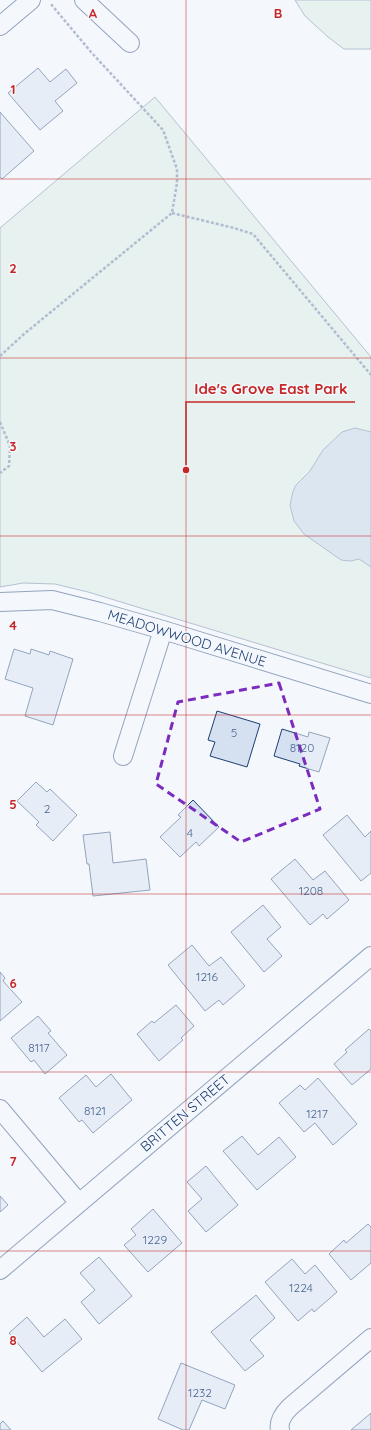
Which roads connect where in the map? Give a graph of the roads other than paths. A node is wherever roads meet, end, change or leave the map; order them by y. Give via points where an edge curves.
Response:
1 (31, 0) edge
2 (84, 0) edge
3 (0, 26) edge
4 (130, 43) dead end
5 (0, 602) edge
6 (163, 630) junction
7 (371, 694) edge
8 (123, 756) dead end
9 (371, 956) edge
10 (0, 1109) edge
11 (80, 1203) junction
12 (0, 1270) edge
13 (371, 1338) edge
14 (279, 1429) edge

1 - 3 street
2 - 4 street
5 - 6 street, MEADOWWOOD AVENUE via 52,600
6 - 7 street, MEADOWWOOD AVENUE
6 - 8 street
9 - 11 street, BRITTEN STREET
10 - 11 street
11 - 12 street, BRITTEN STREET
13 - 14 street via 290,1407 282,1418

